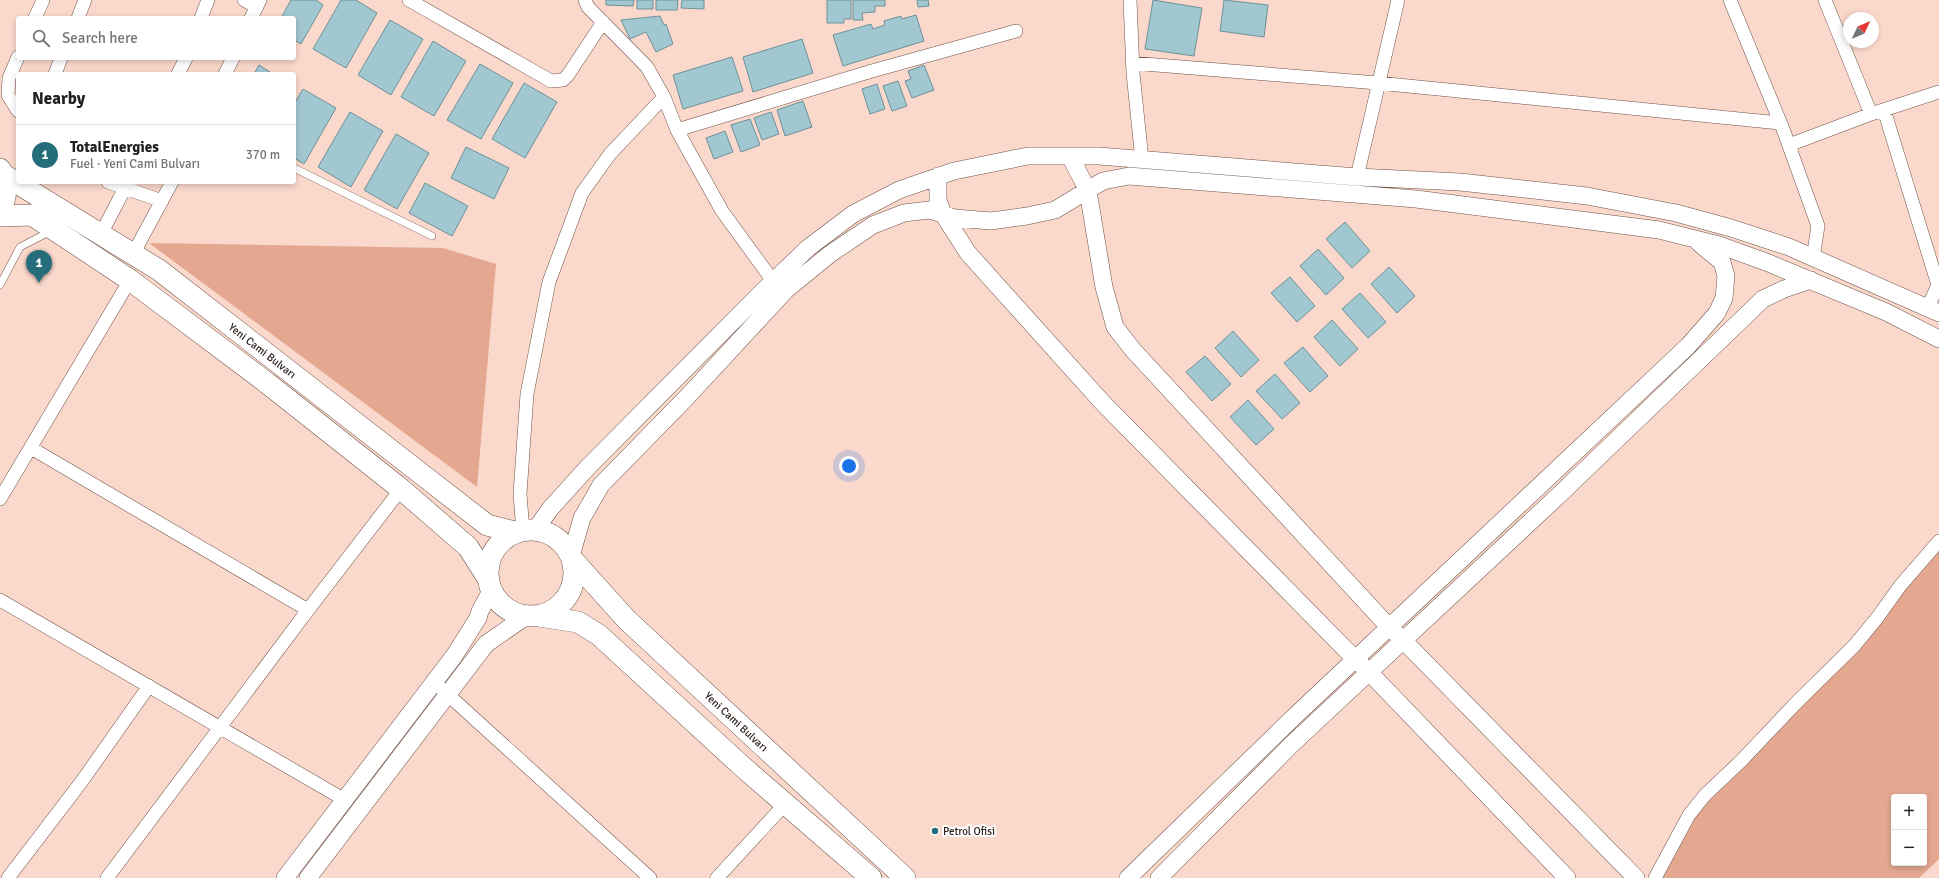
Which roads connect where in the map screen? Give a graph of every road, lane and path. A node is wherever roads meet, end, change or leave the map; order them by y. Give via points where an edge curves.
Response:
1 (43, 0) edge
2 (85, 0) edge
3 (208, 0) edge
4 (244, 0) edge
5 (409, 0) edge
6 (585, 0) edge
7 (1130, 0) edge
8 (1398, 0) edge
9 (1730, 0) edge
10 (1825, 0) edge
11 (256, 8) edge
12 (36, 16) edge
13 (79, 16) edge
14 (202, 16) edge
15 (603, 22) junction
16 (1016, 31) dead end
17 (17, 60) edge
18 (60, 60) edge
19 (185, 60) edge
20 (232, 60) edge
21 (1132, 63) junction
22 (56, 72) edge
23 (179, 72) edge
24 (226, 72) edge
25 (1378, 83) junction
26 (1939, 92) edge
27 (664, 97) junction
28 (16, 108) edge
29 (1884, 110) junction
30 (1871, 114) junction
31 (1780, 123) junction
32 (677, 130) junction
33 (1789, 145) junction
34 (1070, 156) junction
35 (1142, 160) junction
36 (296, 169) edge
37 (2, 172) edge
38 (938, 176) junction
39 (1358, 177) junction
40 (16, 181) edge
41 (21, 184) edge
42 (171, 184) edge
43 (127, 185) edge
44 (1088, 191) junction
45 (162, 201) junction
46 (0, 210) edge
47 (943, 214) junction
48 (0, 216) edge
49 (56, 230) junction
50 (101, 234) junction
51 (432, 236) dead end
52 (1694, 239) junction
53 (133, 254) junction
54 (1813, 258) junction
55 (130, 280) junction
56 (1811, 280) junction
57 (773, 281) junction
58 (0, 285) edge
59 (1933, 310) edge
60 (1939, 339) edge
61 (32, 448) junction
62 (401, 489) junction
63 (0, 499) edge
64 (525, 531) junction
65 (1939, 541) edge
66 (572, 558) junction
67 (489, 584) junction
68 (0, 600) edge
69 (308, 610) junction
70 (532, 616) junction
71 (1389, 627) junction
72 (1403, 640) junction
73 (1355, 659) junction
74 (1369, 672) junction
75 (434, 682) junction
76 (149, 686) junction
77 (449, 694) junction
78 (220, 727) junction
79 (345, 800) junction
80 (785, 804) junction
81 (8, 878) edge
82 (107, 878) edge
83 (285, 878) edge
84 (308, 878) edge
85 (650, 878) edge
86 (717, 878) edge
87 (871, 878) edge
88 (905, 878) edge
89 (1128, 878) edge
90 (1158, 878) edge
91 (1567, 878) edge
92 (1636, 878) edge
93 (1655, 878) edge

1 - 12 street
2 - 13 street
3 - 14 street
4 - 11 street
5 - 15 street via 551,81 563,80 568,75
6 - 15 street via 588,7
7 - 21 street
8 - 25 street
9 - 31 street
10 - 30 street
15 - 27 street via 647,67
16 - 32 street
17 - 28 street via 9,78 8,95
18 - 22 street
19 - 23 street
20 - 24 street
21 - 25 street
21 - 35 street
25 - 31 street
25 - 39 street
26 - 29 street
27 - 32 street
27 - 64 street via 610,154 582,193 549,282 527,394 520,494
29 - 30 street
29 - 59 street via 1938,285
30 - 33 street
31 - 33 street
32 - 57 street via 722,211
33 - 54 street via 1818,226
34 - 35 street
34 - 38 street via 1028,156
34 - 44 street
35 - 39 street
36 - 51 lane
37 - 40 main road, Yeni Cami Bulvarı
37 - 46 main road via 6,186
38 - 47 street via 938,200
38 - 57 street via 899,190 853,214 808,248
39 - 54 street via 1460,182 1587,196 1676,213 1724,226 1789,247
41 - 50 main road, Yeni Cami Bulvarı
42 - 45 street
43 - 45 street
43 - 50 street
44 - 47 street via 1055,210 1027,216 991,221 955,218
44 - 52 street via 1103,181 1128,176 1416,199 1659,230
44 - 71 street via 1104,287 1115,327 1133,350
45 - 53 street
47 - 66 street via 929,210 904,213 873,225 830,254 786,290 601,485 582,518
47 - 73 street via 968,253 1102,402
48 - 49 main road, Yeni Cami Bulvarı via 32,215
49 - 55 main road, Yeni Cami Bulvarı
49 - 58 lane via 49,231 20,247
50 - 53 main road, Yeni Cami Bulvarı
52 - 56 street via 1719,245
52 - 71 street via 1722,262 1726,276 1724,298 1717,314 1688,346
53 - 64 main road, Yeni Cami Bulvarı via 159,270 487,525
54 - 59 street
55 - 61 street
55 - 62 main road, Yeni Cami Bulvarı via 267,383
56 - 60 street via 1886,312
56 - 72 street via 1763,299
57 - 64 street via 588,467 550,509
61 - 63 street
61 - 69 street
62 - 67 main road, Yeni Cami Bulvarı via 468,547
62 - 69 street
64 - 66 main road via 556,537
64 - 67 main road via 503,539 494,550 488,563
65 - 93 street via 1854,646 1705,795 1689,815
66 - 70 main road via 576,574 572,589 564,602 553,611
66 - 88 main road, Yeni Cami Bulvarı via 626,619
67 - 70 main road via 499,603 511,612
67 - 75 street via 478,618
68 - 76 street
69 - 78 street
70 - 77 street via 486,644
70 - 80 main road via 578,622 599,635
71 - 72 street
71 - 73 street
72 - 74 street
72 - 92 street
73 - 74 street
73 - 89 street
74 - 90 street via 1292,744
74 - 91 street
75 - 77 street
75 - 79 street
76 - 78 street
76 - 81 street via 82,781
77 - 84 street
77 - 85 street
78 - 79 street
78 - 82 street
79 - 83 street
80 - 86 street
80 - 87 main road

